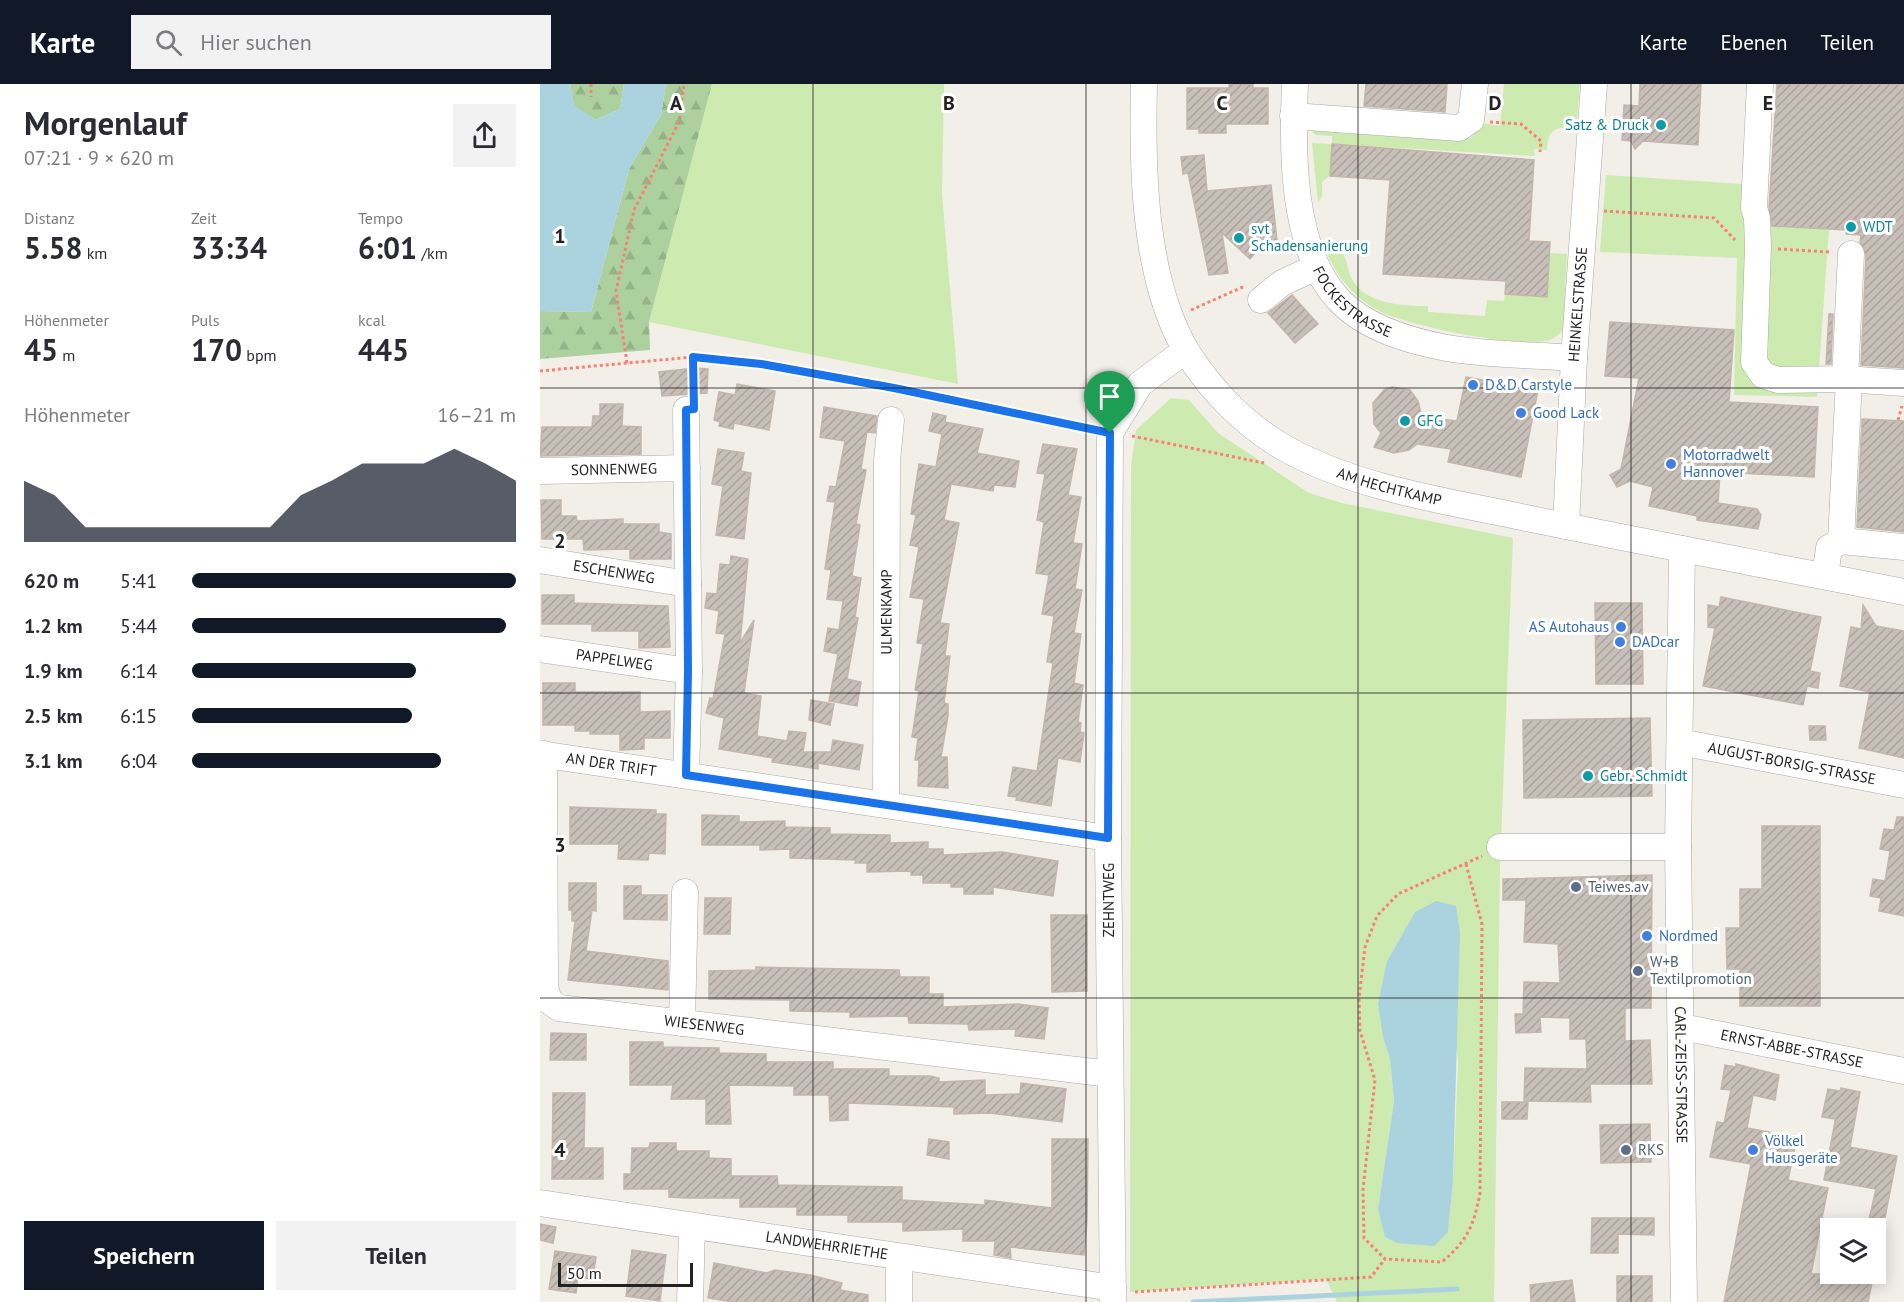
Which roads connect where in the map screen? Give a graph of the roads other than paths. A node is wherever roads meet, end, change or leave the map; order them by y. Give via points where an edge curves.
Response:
1 (1144, 84) edge
2 (1294, 84) edge
3 (1475, 84) edge
4 (1594, 84) edge
5 (1760, 84) edge
6 (1293, 116) junction
7 (1851, 254) road end
8 (1316, 267) junction
9 (1261, 300) dead end
10 (1186, 350) junction
11 (1574, 358) junction
12 (1847, 380) junction
13 (1904, 383) edge
14 (686, 410) road end
15 (891, 420) dead end
16 (687, 468) junction
17 (540, 471) edge
18 (1566, 526) junction
19 (1841, 541) junction
20 (1904, 547) edge
21 (1682, 549) junction
22 (540, 560) edge
23 (1825, 576) junction
24 (688, 584) junction
25 (1904, 591) edge
26 (540, 648) edge
27 (688, 671) junction
28 (1680, 742) junction
29 (542, 754) edge
30 (686, 775) junction
31 (1904, 785) edge
32 (886, 804) junction
33 (1108, 838) junction
34 (1500, 847) road end
35 (1678, 848) junction
36 (685, 891) dead end
37 (682, 1023) junction
38 (1682, 1027) junction
39 (1904, 1071) edge
40 (1110, 1074) junction
41 (540, 1203) edge
42 (692, 1227) junction
43 (899, 1257) junction
44 (1113, 1295) edge
45 (690, 1302) edge
46 (899, 1302) edge
47 (1684, 1302) edge

1 - 10 street, AM HECHTKAMP via 1145,197 1162,287
2 - 6 street, FOCKESTRASSE
3 - 6 street via 1471,120 1464,127
4 - 11 street, HEINKELSTRASSE
5 - 12 street via 1754,208 1757,322 1752,351 1763,375 1778,380
6 - 8 street, FOCKESTRASSE via 1298,194
7 - 12 street
8 - 9 street via 1282,283
8 - 11 street, FOCKESTRASSE via 1340,302 1358,316 1401,336 1449,348
10 - 18 street, AM HECHTKAMP via 1246,420 1265,436 1310,460 1410,493
10 - 33 street, ZEHNTWEG via 1140,384 1110,433
11 - 18 street, HEINKELSTRASSE
12 - 13 street
12 - 19 street
14 - 16 street
15 - 32 street, ULMENKAMP via 887,461
16 - 17 street, SONNENWEG
16 - 24 street
18 - 21 street, AM HECHTKAMP
19 - 20 street
19 - 23 street via 1829,548
21 - 23 street, AM HECHTKAMP
21 - 28 street, CARL-ZEISS-STRASSE
22 - 24 street, ESCHENWEG
23 - 25 street, AM HECHTKAMP
24 - 27 street
26 - 27 street, PAPPELWEG
27 - 30 street
28 - 31 street, AUGUST-BORSIG-STRASSE
28 - 35 street, CARL-ZEISS-STRASSE
29 - 30 street, AN DER TRIFT
29 - 37 street, WIESENWEG via 545,987 549,1001 576,1012
30 - 32 street, AN DER TRIFT
32 - 33 street, AN DER TRIFT
33 - 40 street, ZEHNTWEG
34 - 35 street
35 - 38 street, CARL-ZEISS-STRASSE
36 - 37 street
37 - 40 street, WIESENWEG
38 - 39 street, ERNST-ABBE-STRASSE
38 - 47 street, CARL-ZEISS-STRASSE
40 - 44 street, ZEHNTWEG
41 - 42 street, LANDWEHRRIETHE
42 - 43 street, LANDWEHRRIETHE
42 - 45 street
43 - 44 street, LANDWEHRRIETHE
43 - 46 street

